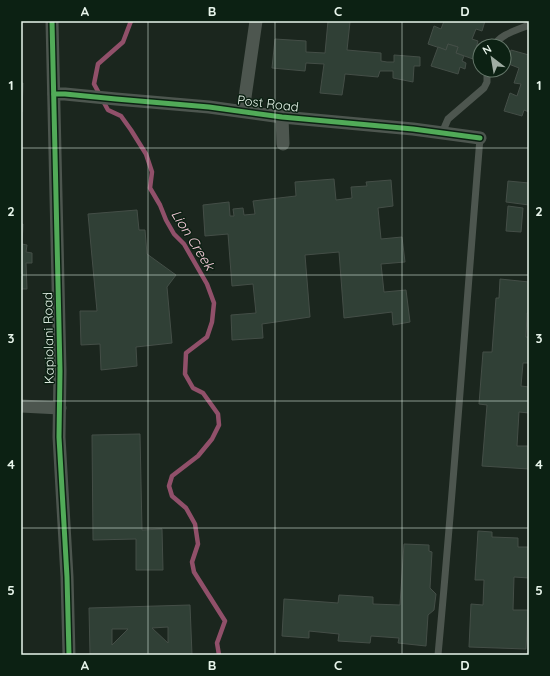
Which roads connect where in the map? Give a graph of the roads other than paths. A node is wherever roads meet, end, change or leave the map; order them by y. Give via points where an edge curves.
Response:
1 (52, 21) edge
2 (256, 21) edge
3 (529, 25) edge
4 (502, 38) edge
5 (486, 78) edge
6 (54, 94) junction
7 (243, 111) junction
8 (282, 117) junction
9 (442, 133) junction
10 (480, 138) joint
11 (283, 144) dead end
12 (22, 406) edge
13 (60, 408) junction
14 (69, 655) edge
15 (438, 655) edge

1 - 6 street, Kapiolani Road
2 - 7 street
3 - 4 lane
5 - 9 lane via 484,88 448,119
6 - 7 street, Post Road
6 - 13 street, Kapiolani Road
7 - 8 street, Post Road
8 - 9 street, Post Road
8 - 11 street
9 - 10 street, Post Road
10 - 15 lane
12 - 13 street
13 - 14 street, Kapiolani Road

